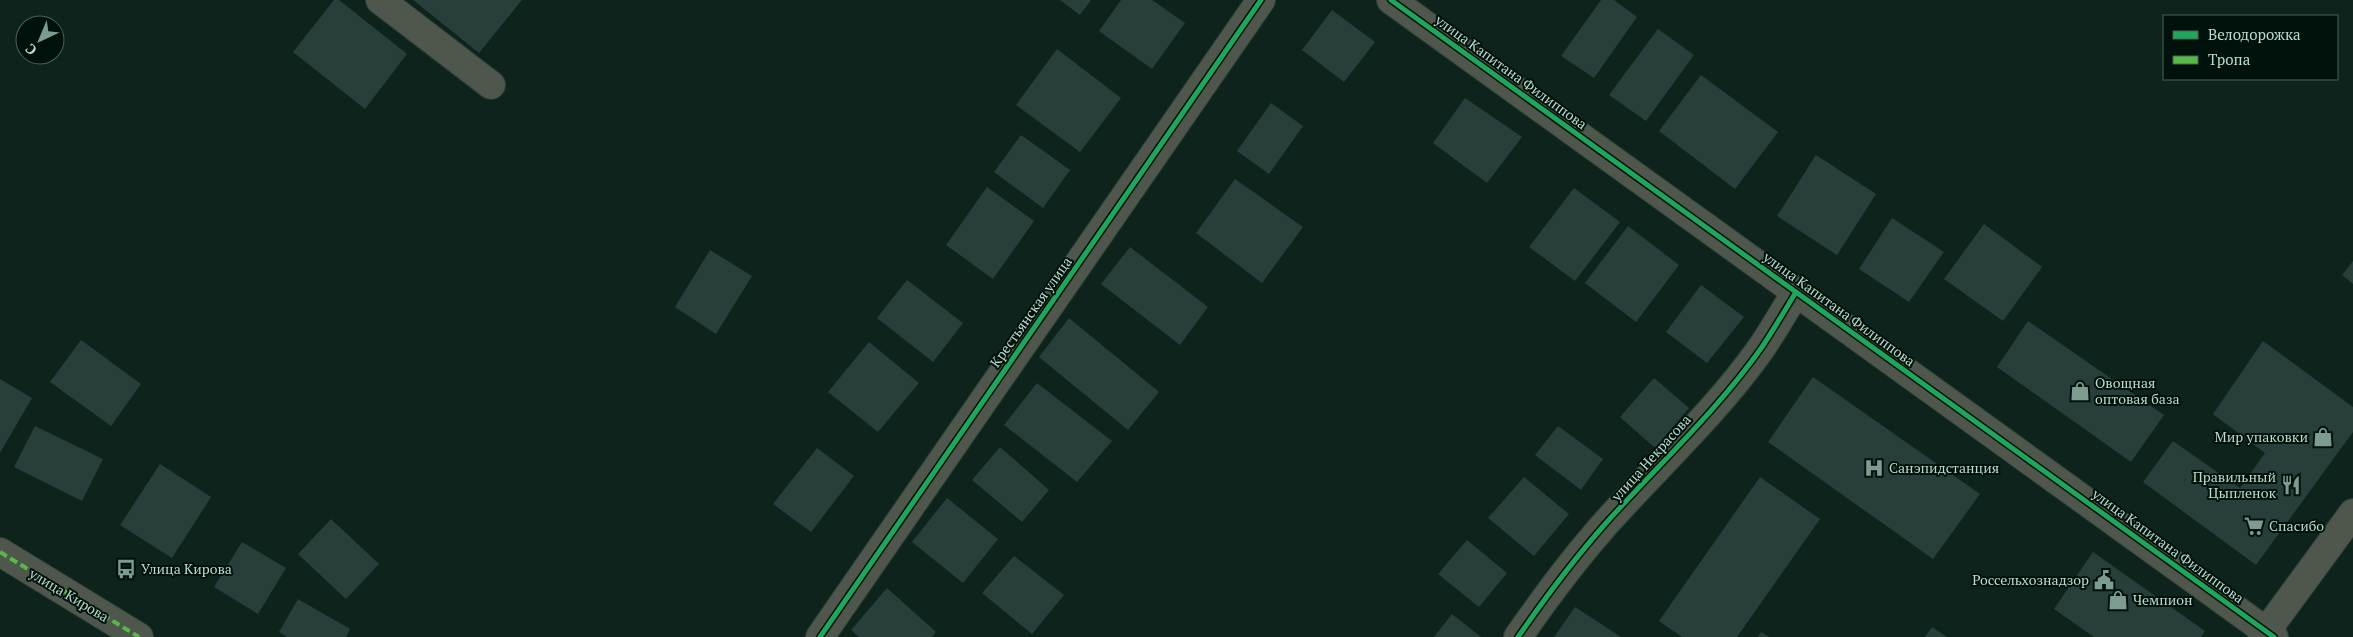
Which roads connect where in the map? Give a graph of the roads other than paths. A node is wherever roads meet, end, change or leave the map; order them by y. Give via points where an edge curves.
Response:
1 (380, 0) edge
2 (1261, 0) edge
3 (1391, 0) edge
4 (491, 85) dead end
5 (1796, 292) junction
6 (2353, 513) edge
7 (0, 552) edge
8 (2267, 635) edge
9 (137, 636) edge
10 (820, 637) edge
11 (1518, 637) edge

1 - 4 street
2 - 10 street, Крестьянская улица
3 - 5 street, улица Капитана Филиппова
5 - 8 street, улица Капитана Филиппова
5 - 11 street, улица Некрасова via 1762,347 1606,523 1551,590
6 - 8 street
7 - 9 street, улица Кирова

